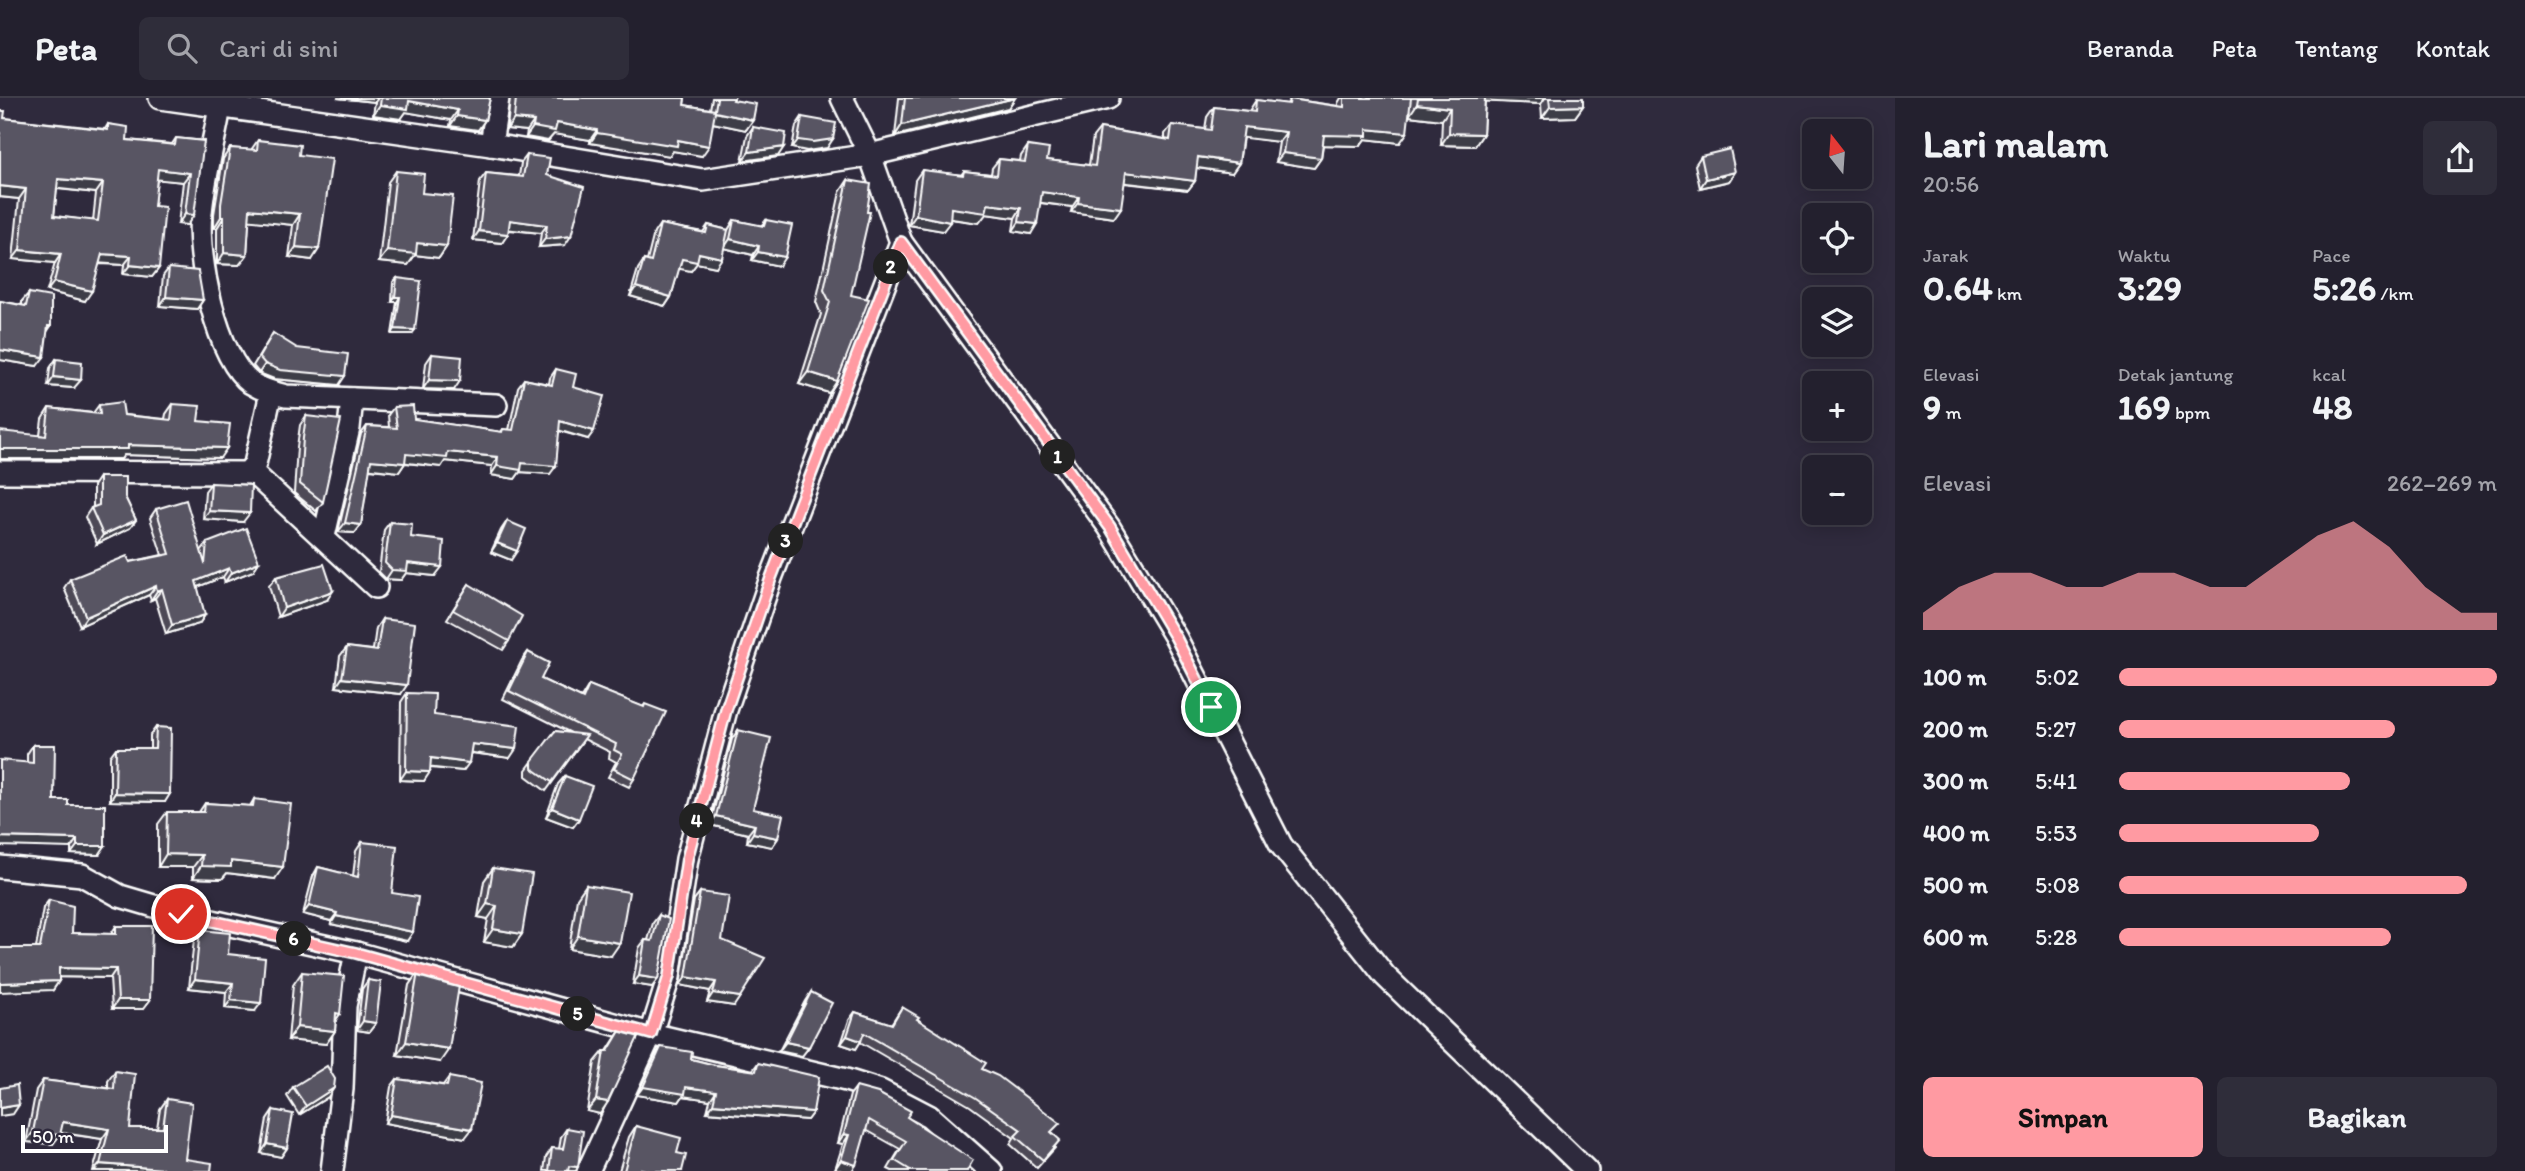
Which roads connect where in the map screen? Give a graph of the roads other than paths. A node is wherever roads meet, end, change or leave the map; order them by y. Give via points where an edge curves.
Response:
1 (160, 98) edge
2 (498, 98) edge
3 (842, 98) edge
4 (1108, 98) edge
5 (274, 105) edge
6 (220, 107) junction
7 (491, 145) junction
8 (870, 155) junction
9 (901, 242) junction
10 (271, 393) junction
11 (352, 399) junction
12 (496, 405) dead end
13 (251, 471) junction
14 (0, 472) edge
15 (324, 536) junction
16 (376, 587) dead end
17 (0, 867) edge
18 (356, 953) junction
19 (651, 1034) junction
20 (332, 1171) edge
21 (588, 1171) edge
22 (991, 1171) edge
23 (1587, 1171) edge

1 - 6 street
2 - 7 street
3 - 8 street
4 - 8 street
5 - 6 street
5 - 7 street
6 - 10 street via 200,215 208,299 235,366
7 - 8 street via 703,180
8 - 9 street
9 - 19 street via 771,578 726,710 687,859 669,976
9 - 23 street via 1110,527 1176,638 1281,845 1385,976
10 - 11 street
10 - 13 street
11 - 12 street
11 - 15 street
13 - 14 street
13 - 15 street
15 - 16 street
17 - 18 street via 82,875 120,895 181,914
18 - 19 street
18 - 20 street via 345,1006 342,1089
19 - 21 street
19 - 22 street via 881,1091 929,1116

